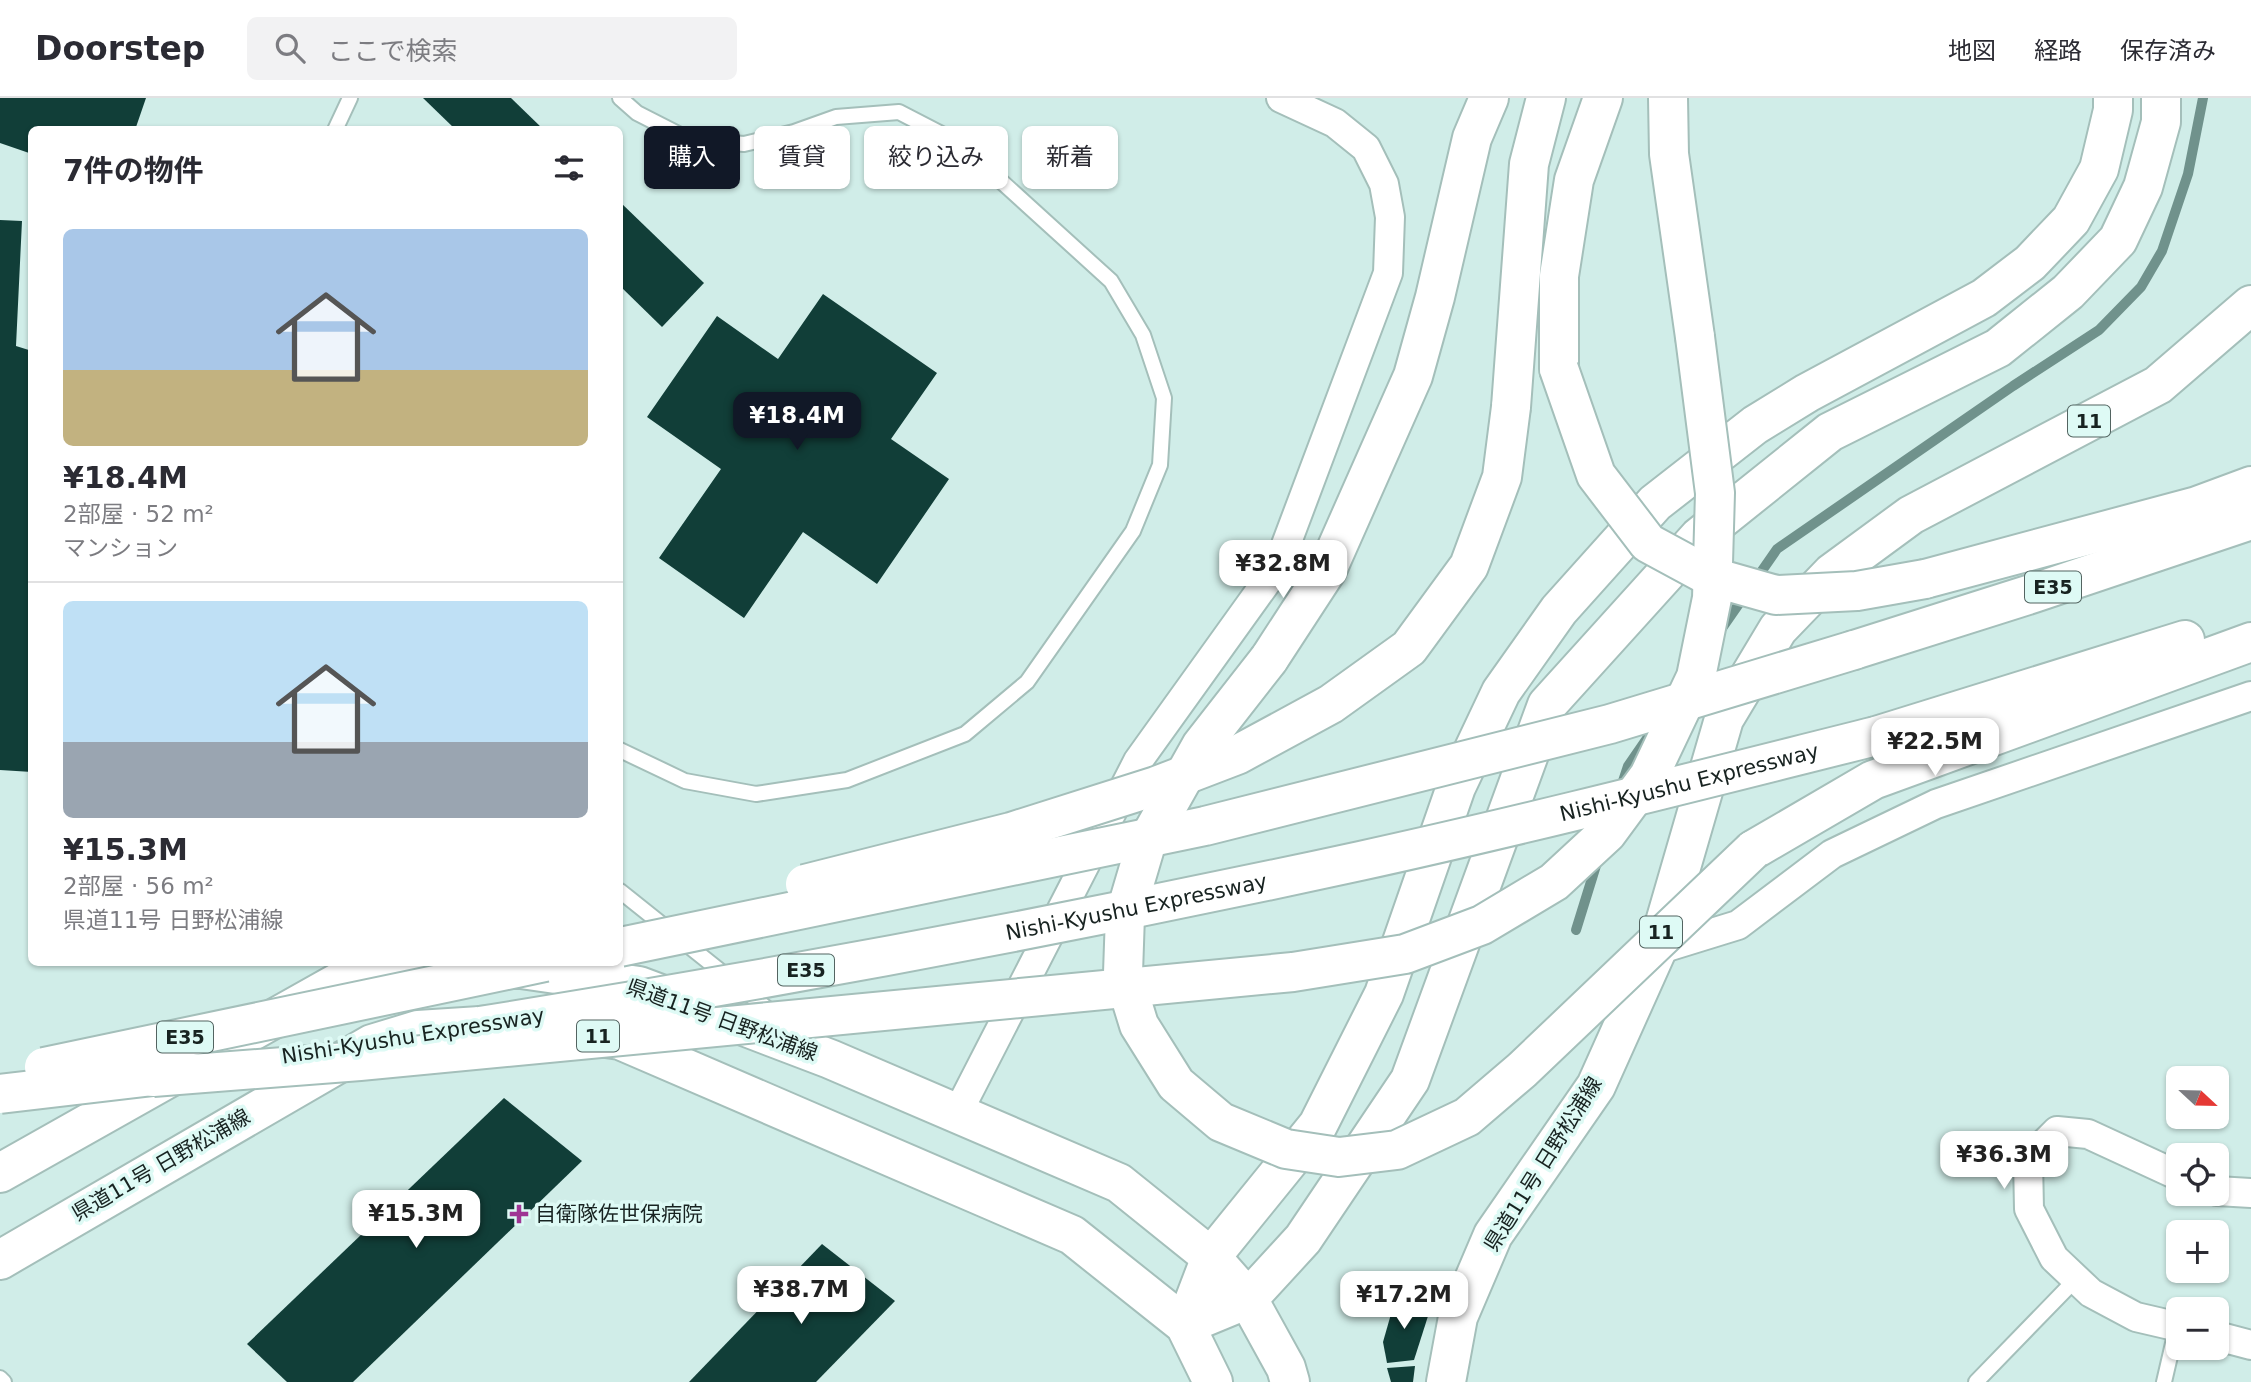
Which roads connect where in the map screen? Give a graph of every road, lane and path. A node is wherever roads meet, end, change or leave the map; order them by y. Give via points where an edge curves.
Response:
1 (350, 98) edge
2 (620, 98) edge
3 (1281, 98) edge
4 (1489, 98) edge
5 (1546, 98) edge
6 (1603, 98) edge
7 (1668, 98) edge
8 (2113, 98) edge
9 (2161, 98) edge
10 (337, 126) edge
11 (2251, 305) edge
12 (2251, 486) edge
13 (2251, 520) edge
14 (2251, 620) edge
15 (2251, 642) edge
16 (2251, 696) edge
17 (623, 751) edge
18 (623, 893) edge
19 (623, 930) edge
20 (623, 946) edge
21 (1657, 950) junction
22 (486, 966) edge
23 (526, 966) edge
24 (370, 998) junction
25 (830, 1059) junction
26 (0, 1077) edge
27 (153, 1077) junction
28 (0, 1094) edge
29 (957, 1114) junction
30 (2166, 1171) edge
31 (0, 1173) edge
32 (2229, 1192) edge
33 (2251, 1193) edge
34 (1211, 1257) junction
35 (0, 1260) edge
36 (2076, 1279) junction
37 (1248, 1299) junction
38 (2166, 1324) edge
39 (1185, 1325) junction
40 (2229, 1339) edge
41 (2251, 1345) edge
42 (2170, 1360) edge
43 (1213, 1382) edge
44 (1290, 1382) edge
45 (1446, 1382) edge
46 (1976, 1382) edge
47 (2164, 1382) edge

1 - 10 lane
2 - 17 lane via 636,113 688,139 744,144 836,117 899,112 959,143 1111,281 1143,335 1164,398 1160,466 1133,531 1027,682 965,734 847,780 756,794 685,781
3 - 29 street via 1335,123 1366,148 1384,184 1390,217 1388,273 1278,566 1138,761
4 - 15 main road, bridge via 1472,138 1413,376 1327,570 1269,659 1201,746 1146,844 1125,915 1123,973 1139,1026 1176,1084 1221,1122 1286,1149 1339,1157 1397,1150 1467,1117 1753,850 1873,780
5 - 19 main road, bridge via 1529,164 1502,477 1469,566 1409,648 1331,704 1237,755 1130,794 1011,832
6 - 12 main road, bridge via 1574,180 1559,276 1559,369 1596,475 1648,543 1709,576 1776,595 1857,591 1925,579 2197,506
7 - 27 main road, bridge via 1668,154 1715,492 1712,598 1696,677 1649,776 1606,833 1554,882 1482,925 1405,954 1293,972
8 - 34 main road via 2099,169 2071,220 2031,263 1984,298 1755,425 1655,503 1559,610 1501,692 1456,787 1384,994 1318,1125
9 - 37 main road via 2161,122 2143,187 2118,240 2068,292 1997,348 1830,432 1699,537 1547,705 1410,1080 1303,1239
11 - 21 main road, 県道11号 日野松浦線 / 11 via 2158,385 1911,515 1832,573 1778,629 1724,719
13 - 20 main road, E35, bridge via 2022,597 1589,729 1205,826
14 - 27 main road, Nishi-Kyushu Expressway / E35, bridge via 1876,736 1361,861 983,938 578,1010
16 - 21 street via 1936,804 1832,854 1738,925
18 - 25 lane
21 - 45 main road, 県道11号 日野松浦線 / 11 via 1596,1086 1493,1236 1458,1317
22 - 24 main road, bridge
23 - 24 main road, Nishi-Kyushu Expressway / E35, bridge
24 - 26 main road, Nishi-Kyushu Expressway / E35, bridge
25 - 29 main road, 県道11号 日野松浦線
25 - 31 main road, 県道11号 日野松浦線 via 639,986 521,969 390,968 339,982
27 - 28 main road, Nishi-Kyushu Expressway / E35, bridge
29 - 34 main road, 県道11号 日野松浦線 via 1119,1183
30 - 36 street via 2088,1134 2057,1132 2028,1160 2029,1209 2054,1258
32 - 33 street
34 - 37 main road, 県道11号 日野松浦線
34 - 39 main road
35 - 39 main road, 県道11号 日野松浦線 / 11 via 372,1044 418,1030 518,1023 620,1040 1072,1235
36 - 38 street via 2091,1293 2136,1317
36 - 46 lane
37 - 39 main road
37 - 44 main road, 県道11号 日野松浦線
39 - 43 main road, 県道11号 日野松浦線 / 11
40 - 41 street
42 - 47 lane

